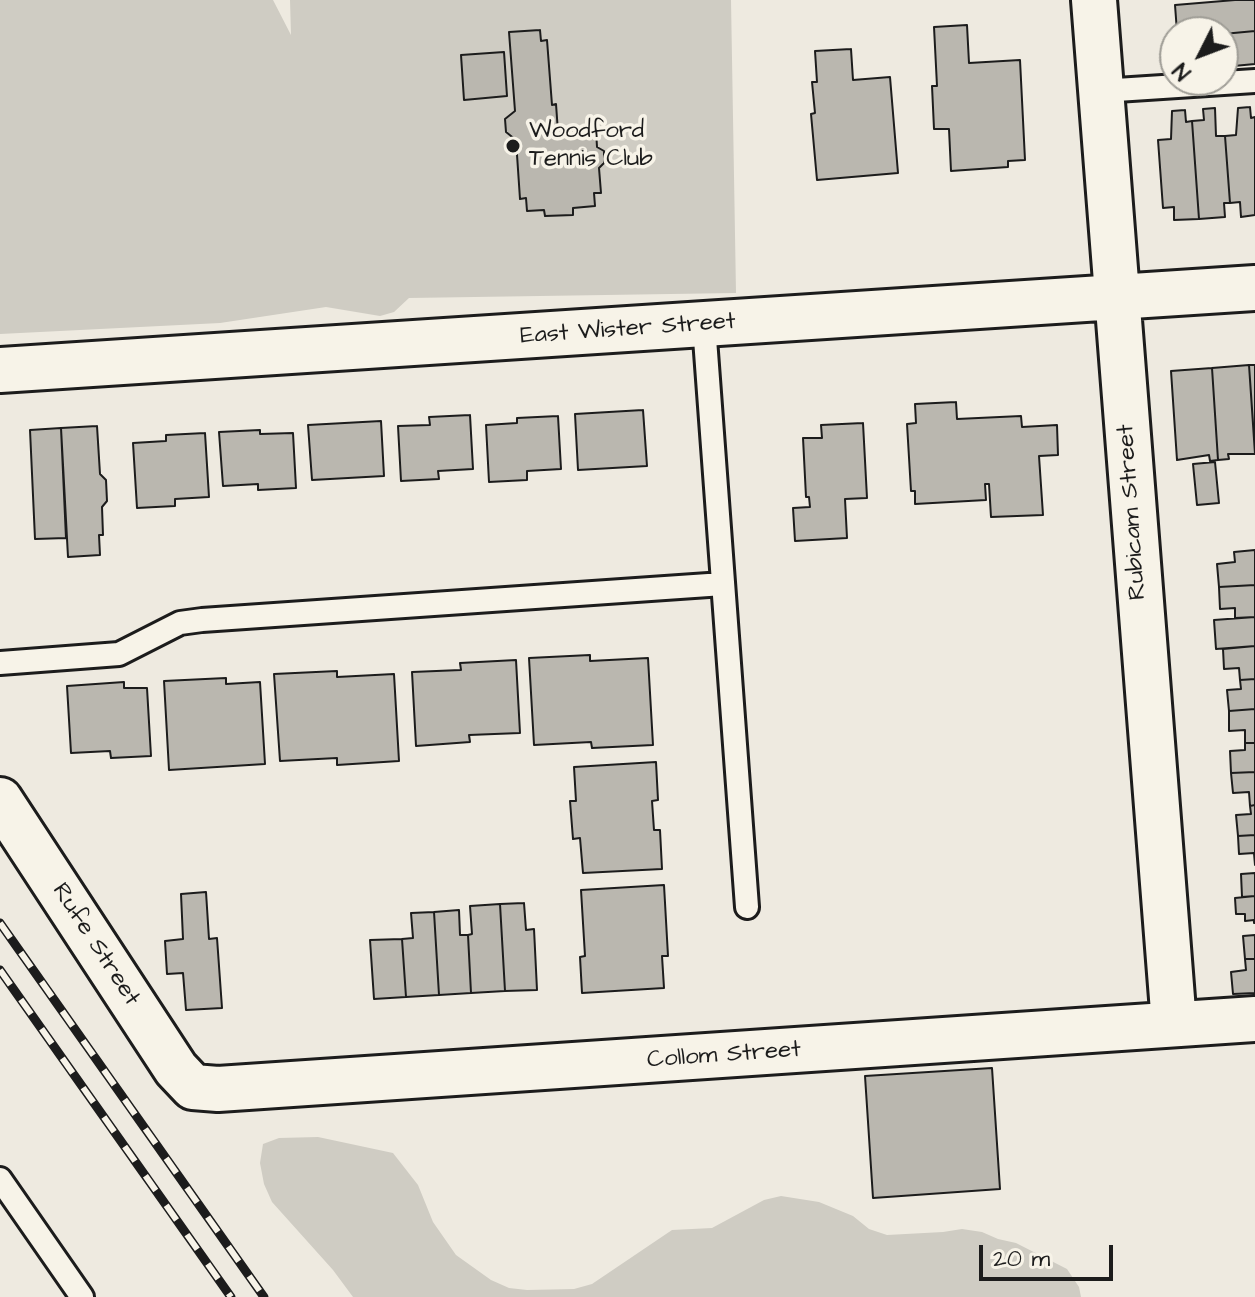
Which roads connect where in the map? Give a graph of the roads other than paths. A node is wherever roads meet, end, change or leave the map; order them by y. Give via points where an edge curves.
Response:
1 (1094, 0) edge
2 (1255, 81) edge
3 (1101, 91) junction
4 (1255, 288) edge
5 (1116, 298) junction
6 (704, 325) junction
7 (0, 370) edge
8 (723, 584) junction
9 (0, 663) edge
10 (0, 800) edge
11 (747, 907) dead end
12 (1255, 1019) edge
13 (1174, 1024) junction
14 (193, 1087) joint
15 (0, 1179) edge
16 (82, 1297) edge

1 - 3 street, Rubicam Street
2 - 3 lane
3 - 5 street, Rubicam Street
4 - 5 street, East Wister Street
5 - 6 street, East Wister Street
5 - 13 street, Rubicam Street
6 - 7 street, East Wister Street
6 - 8 lane
8 - 9 lane via 202,620 168,628 119,654
8 - 11 lane
10 - 14 street, Rufe Street via 176,1069
12 - 13 street, Collom Street
13 - 14 street, Collom Street
15 - 16 lane

